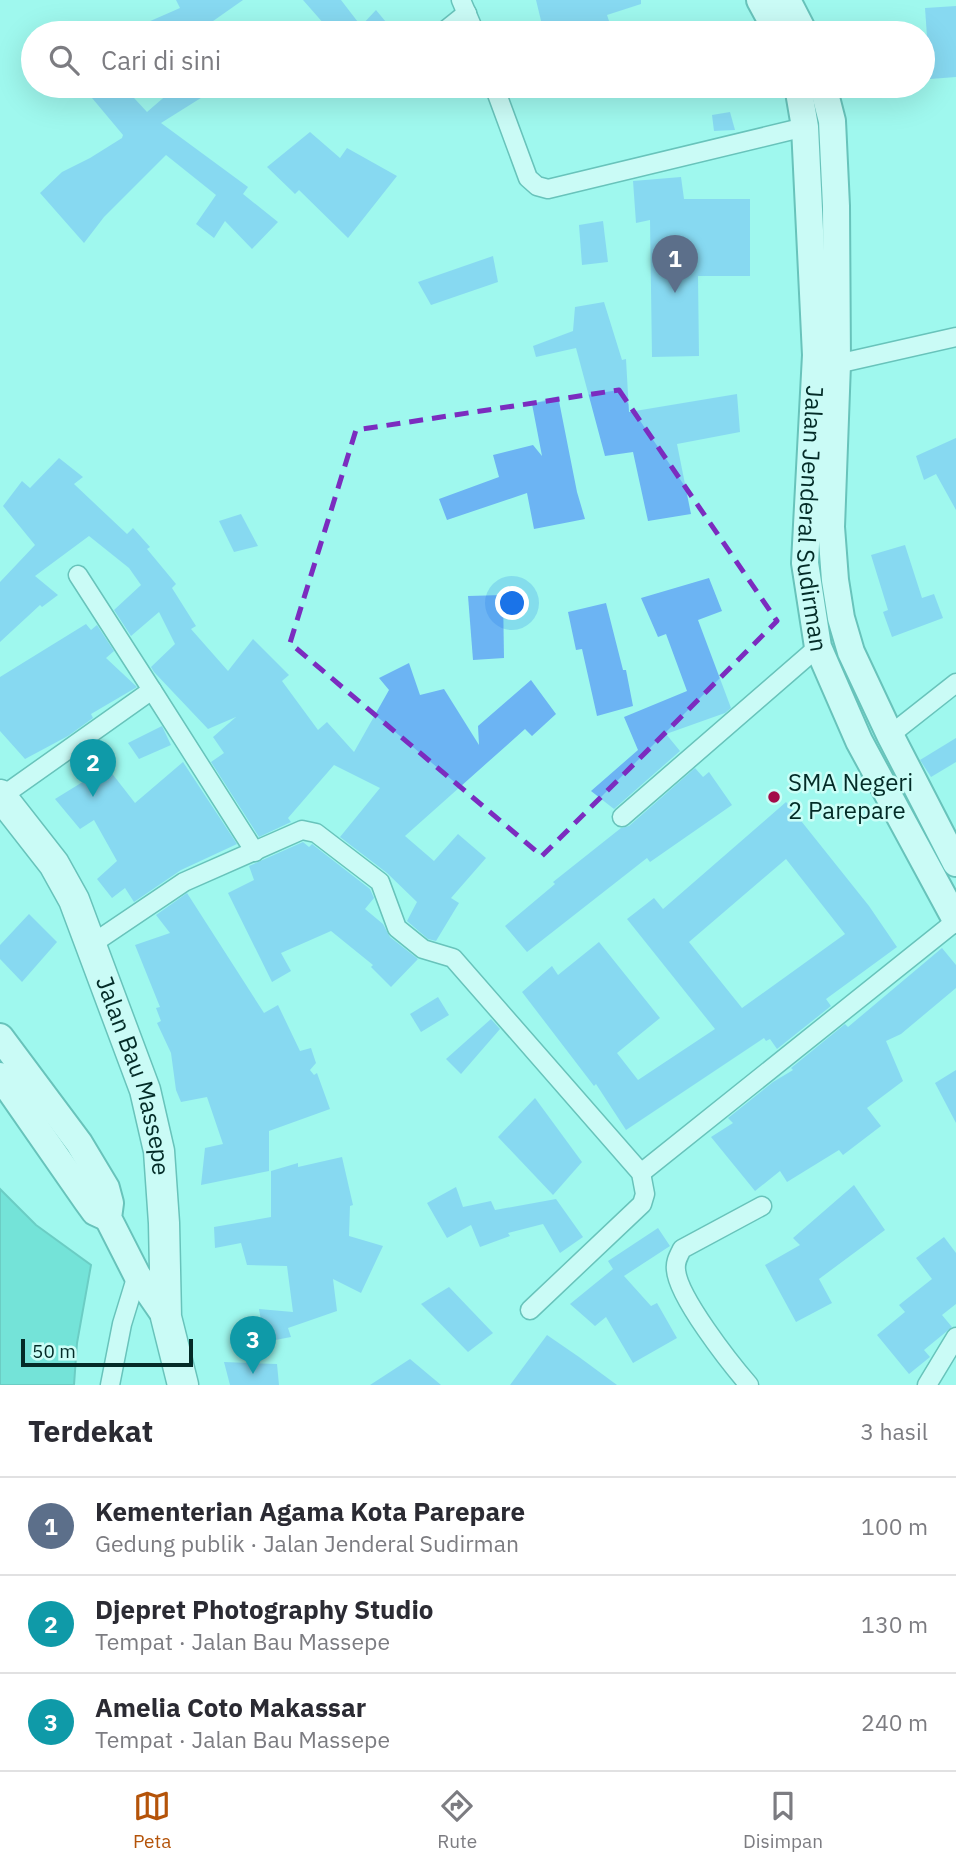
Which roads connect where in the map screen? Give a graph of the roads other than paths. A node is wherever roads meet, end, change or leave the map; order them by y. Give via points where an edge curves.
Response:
1 (760, 0) edge
2 (787, 0) edge
3 (464, 6) edge
4 (452, 21) edge
5 (771, 21) edge
6 (798, 21) edge
7 (498, 98) edge
8 (801, 98) edge
9 (826, 98) edge
10 (805, 127) junction
11 (956, 337) edge
12 (826, 366) junction
13 (78, 575) dead end
14 (818, 647) junction
15 (956, 682) edge
16 (152, 690) junction
17 (890, 735) junction
18 (1, 796) edge
19 (622, 817) dead end
20 (255, 852) junction
21 (956, 863) edge
22 (956, 921) edge
23 (92, 944) junction
24 (0, 1037) edge
25 (0, 1076) edge
26 (641, 1173) junction
27 (762, 1206) dead end
28 (108, 1218) junction
29 (137, 1275) junction
30 (530, 1310) dead end
31 (166, 1317) junction
32 (956, 1338) edge
33 (110, 1385) edge
34 (183, 1385) edge
35 (748, 1385) edge
36 (927, 1385) edge

1 - 5 main road
2 - 6 main road
3 - 4 street
7 - 10 street via 528,178 548,189
8 - 10 main road, Jalan Jenderal Sudirman
9 - 12 main road, Jalan Jenderal Sudirman via 832,121 836,206
10 - 12 main road, Jalan Jenderal Sudirman
11 - 12 street
12 - 14 main road, Jalan Jenderal Sudirman via 805,563
12 - 17 main road, Jalan Jenderal Sudirman via 831,527 841,618 851,652
13 - 16 street
14 - 19 street
14 - 22 main road, Jalan Jenderal Sudirman via 859,741
15 - 17 street
16 - 18 street
16 - 20 street
17 - 21 main road, Jalan Jenderal Sudirman
18 - 23 highway, Jalan Bau Massepe via 54,864
20 - 23 street via 184,882
20 - 26 street via 309,831 380,882 397,928 423,949 453,958
22 - 26 street
23 - 31 highway, Jalan Bau Massepe via 145,1090 159,1151
24 - 28 main road via 79,1143 106,1188
25 - 28 main road via 95,1212
26 - 30 street via 642,1204
27 - 35 street via 682,1250 676,1260 682,1291
28 - 29 main road
29 - 31 main road
29 - 33 street
31 - 34 highway, Jalan Bau Massepe
32 - 36 street

